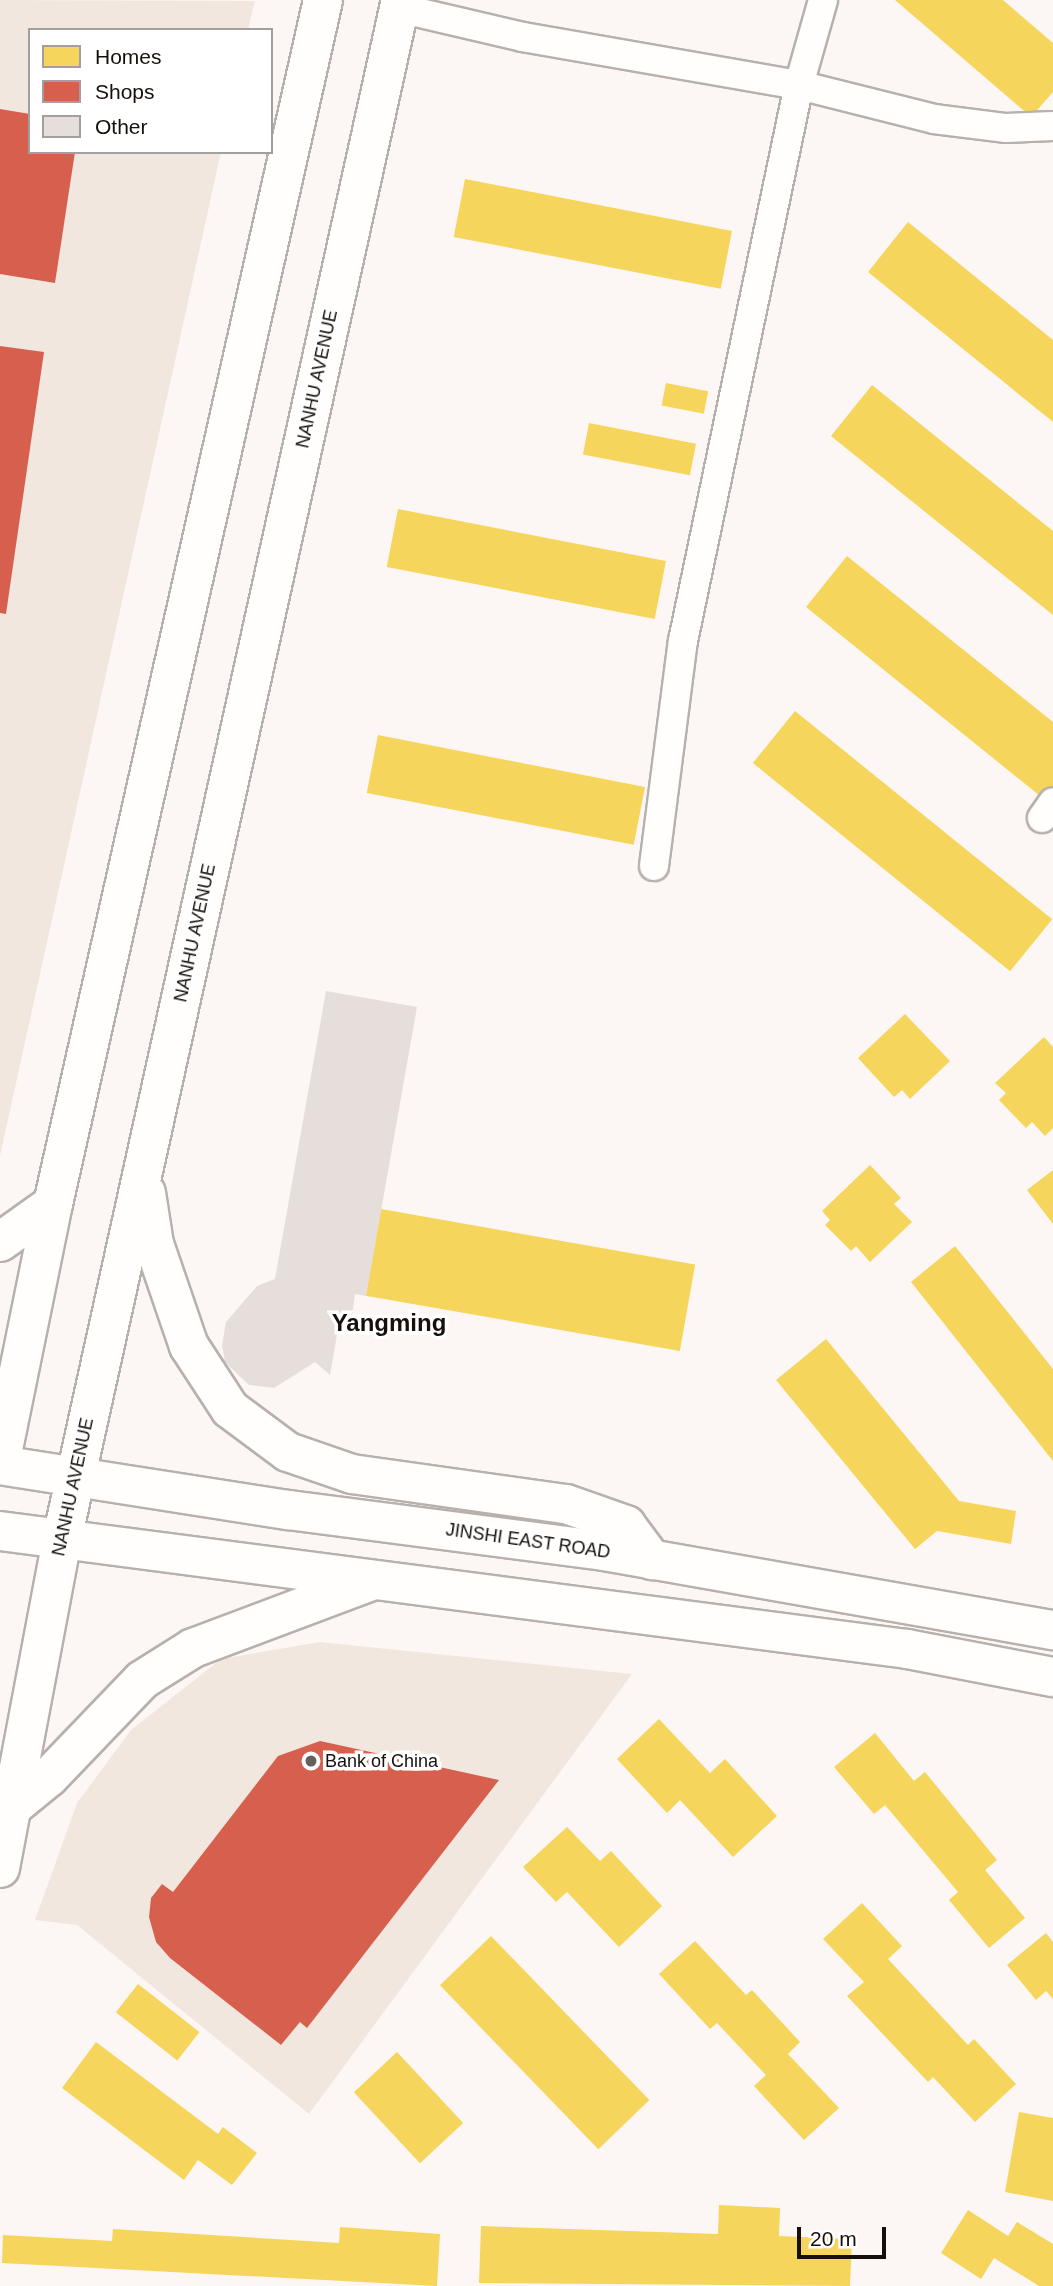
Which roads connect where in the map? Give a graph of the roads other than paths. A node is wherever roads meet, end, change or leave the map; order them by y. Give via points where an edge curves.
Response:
1 (323, 0) edge
2 (823, 0) edge
3 (400, 4) edge
4 (799, 85) junction
5 (1053, 126) edge
6 (654, 866) dead end
7 (142, 1173) junction
8 (53, 1204) junction
9 (0, 1242) edge
10 (0, 1465) edge
11 (75, 1477) junction
12 (0, 1531) edge
13 (62, 1539) junction
14 (652, 1560) junction
15 (371, 1582) junction
16 (1053, 1630) edge
17 (1053, 1677) edge
18 (11, 1808) junction
19 (0, 1868) edge

1 - 8 main road
2 - 4 street
3 - 4 street via 523,37
3 - 7 main road, NANHU AVENUE
4 - 5 street via 934,118 1006,128
4 - 6 street via 683,641
7 - 11 main road, NANHU AVENUE
7 - 14 main road via 154,1244 169,1294 189,1346 230,1409 288,1452 352,1474 566,1504 626,1525
8 - 9 main road
8 - 10 main road
10 - 11 main road, JINSHI EAST ROAD
11 - 13 main road, NANHU AVENUE
11 - 14 main road, JINSHI EAST ROAD
12 - 13 main road
13 - 15 main road
13 - 18 main road, NANHU AVENUE
14 - 16 main road, JINSHI EAST ROAD
15 - 17 main road via 907,1649
15 - 18 main road via 193,1648 142,1680 50,1777
18 - 19 main road, NANHU AVENUE

